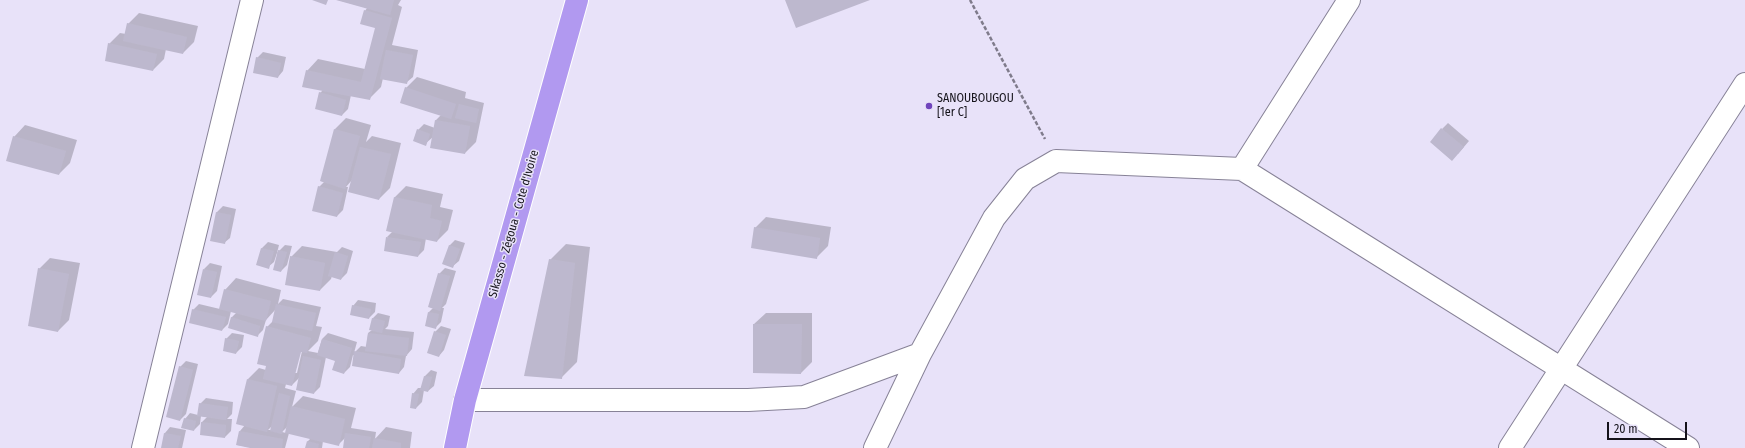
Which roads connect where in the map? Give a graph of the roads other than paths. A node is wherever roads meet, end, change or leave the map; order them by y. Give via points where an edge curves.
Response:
1 (252, 0) edge
2 (577, 0) edge
3 (1349, 0) edge
4 (1745, 84) edge
5 (1242, 169) junction
6 (920, 354) junction
7 (1562, 368) junction
8 (465, 400) junction
9 (143, 448) edge
10 (455, 448) edge
11 (875, 448) edge
12 (1510, 448) edge
13 (1688, 448) edge

1 - 9 street
2 - 8 highway, Sikasso - Zégoua - Cote d'Ivoire
3 - 5 street
4 - 7 street
5 - 6 street via 1056,161 1025,178 994,218
5 - 7 street
6 - 8 street via 804,397 748,400
6 - 11 street
7 - 12 street
7 - 13 street
8 - 10 highway, Sikasso - Zégoua - Cote d'Ivoire

